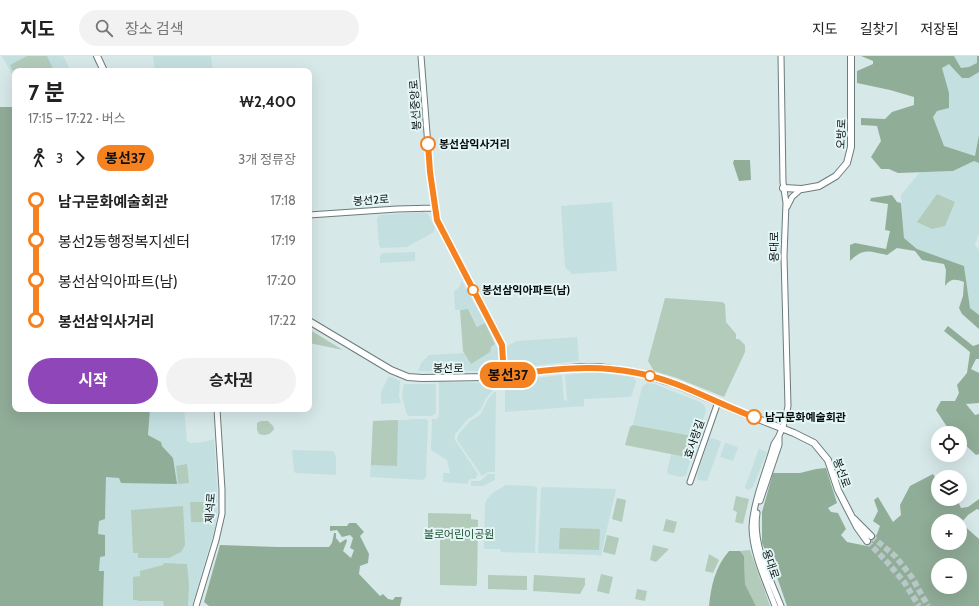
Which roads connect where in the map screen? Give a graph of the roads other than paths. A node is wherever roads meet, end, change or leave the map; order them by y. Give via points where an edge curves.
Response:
1 (97, 56) edge
2 (421, 56) edge
3 (781, 56) edge
4 (852, 56) edge
5 (103, 68) edge
6 (784, 188) junction
7 (802, 189) junction
8 (435, 208) junction
9 (785, 210) junction
10 (312, 215) edge
11 (312, 323) edge
12 (502, 376) junction
13 (718, 402) junction
14 (217, 412) edge
15 (782, 428) junction
16 (779, 437) junction
17 (690, 482) dead end
18 (852, 518) junction
19 (871, 536) tunnel mouth
20 (867, 541) tunnel mouth
21 (196, 606) edge
22 (775, 606) edge
23 (781, 606) edge

1 - 5 main road
2 - 8 street, 봉선중앙로
3 - 6 street, 용대로
4 - 7 main road, 오방로 via 849,159 832,180 815,188
6 - 7 main road, 오방로
6 - 9 street, 용대로
7 - 9 street via 792,197
8 - 10 street, 봉선2로 via 397,208
8 - 12 street, 봉선중앙로 via 437,220 502,345
9 - 15 street, 용대로 via 789,391
11 - 12 main road, 봉선로 via 404,376
12 - 13 main road, 봉선로 via 581,367 620,369 675,384
13 - 15 main road, 봉선로
13 - 17 street, 효사랑길
14 - 21 street, 제석로 via 222,514
15 - 16 street, 용대로
15 - 18 main road, 봉선로 via 814,443 822,452 828,460 838,490
16 - 22 street, 용대로 via 774,444 758,497 752,527 755,548
16 - 23 street, 용대로 via 779,445 760,502 756,527 759,546
18 - 19 main road
18 - 20 main road

